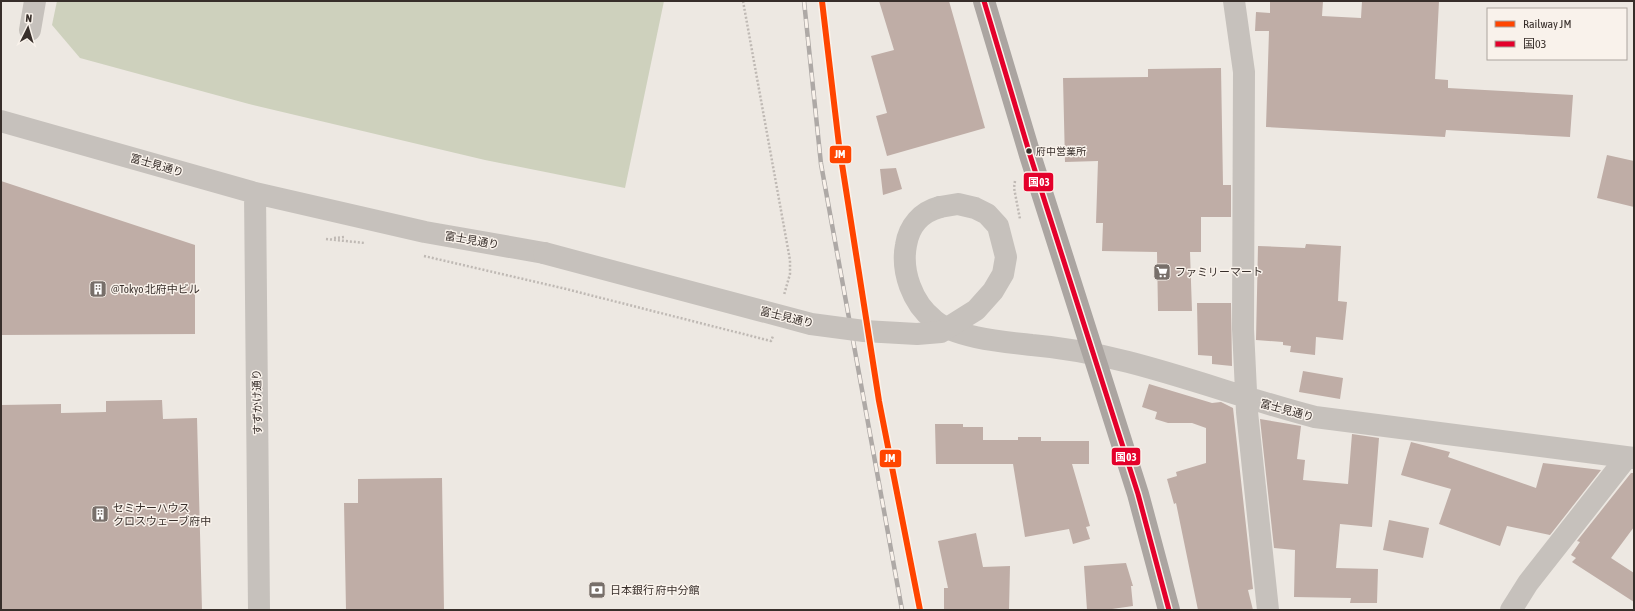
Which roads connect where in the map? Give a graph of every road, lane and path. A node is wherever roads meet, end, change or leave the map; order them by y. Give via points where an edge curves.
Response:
1 (35, 1) edge
2 (743, 1) edge
3 (984, 1) edge
4 (1234, 1) edge
5 (30, 30) dead end
6 (1, 120) edge
7 (254, 193) junction
8 (326, 238) dead end
9 (371, 243) dead end
10 (416, 254) dead end
11 (784, 296) dead end
12 (773, 334) dead end
13 (1093, 353) junction
14 (1246, 399) junction
15 (1630, 457) edge
16 (259, 610) edge
17 (1169, 610) edge
18 (1268, 610) edge
19 (1511, 610) edge

1 - 5 street
2 - 11 path via 790,260 790,274
3 - 13 main road
4 - 14 street via 1244,72 1243,329
6 - 7 street, 富士見通り
7 - 13 street, 富士見通り, bridge via 425,232 544,253 811,324 917,334 941,332 976,310 993,291 1003,274 1006,257 998,226 987,214 958,204 929,210 915,222 908,233 905,268 919,305 934,320 948,329 1000,342 1068,348
7 - 16 street, すずかけ通り
8 - 9 path
10 - 12 path via 562,288 771,342
13 - 14 street, 富士見通り via 1128,361
13 - 17 main road via 1138,494
14 - 15 street, 富士見通り via 1315,417
14 - 18 street
15 - 19 street via 1537,572

